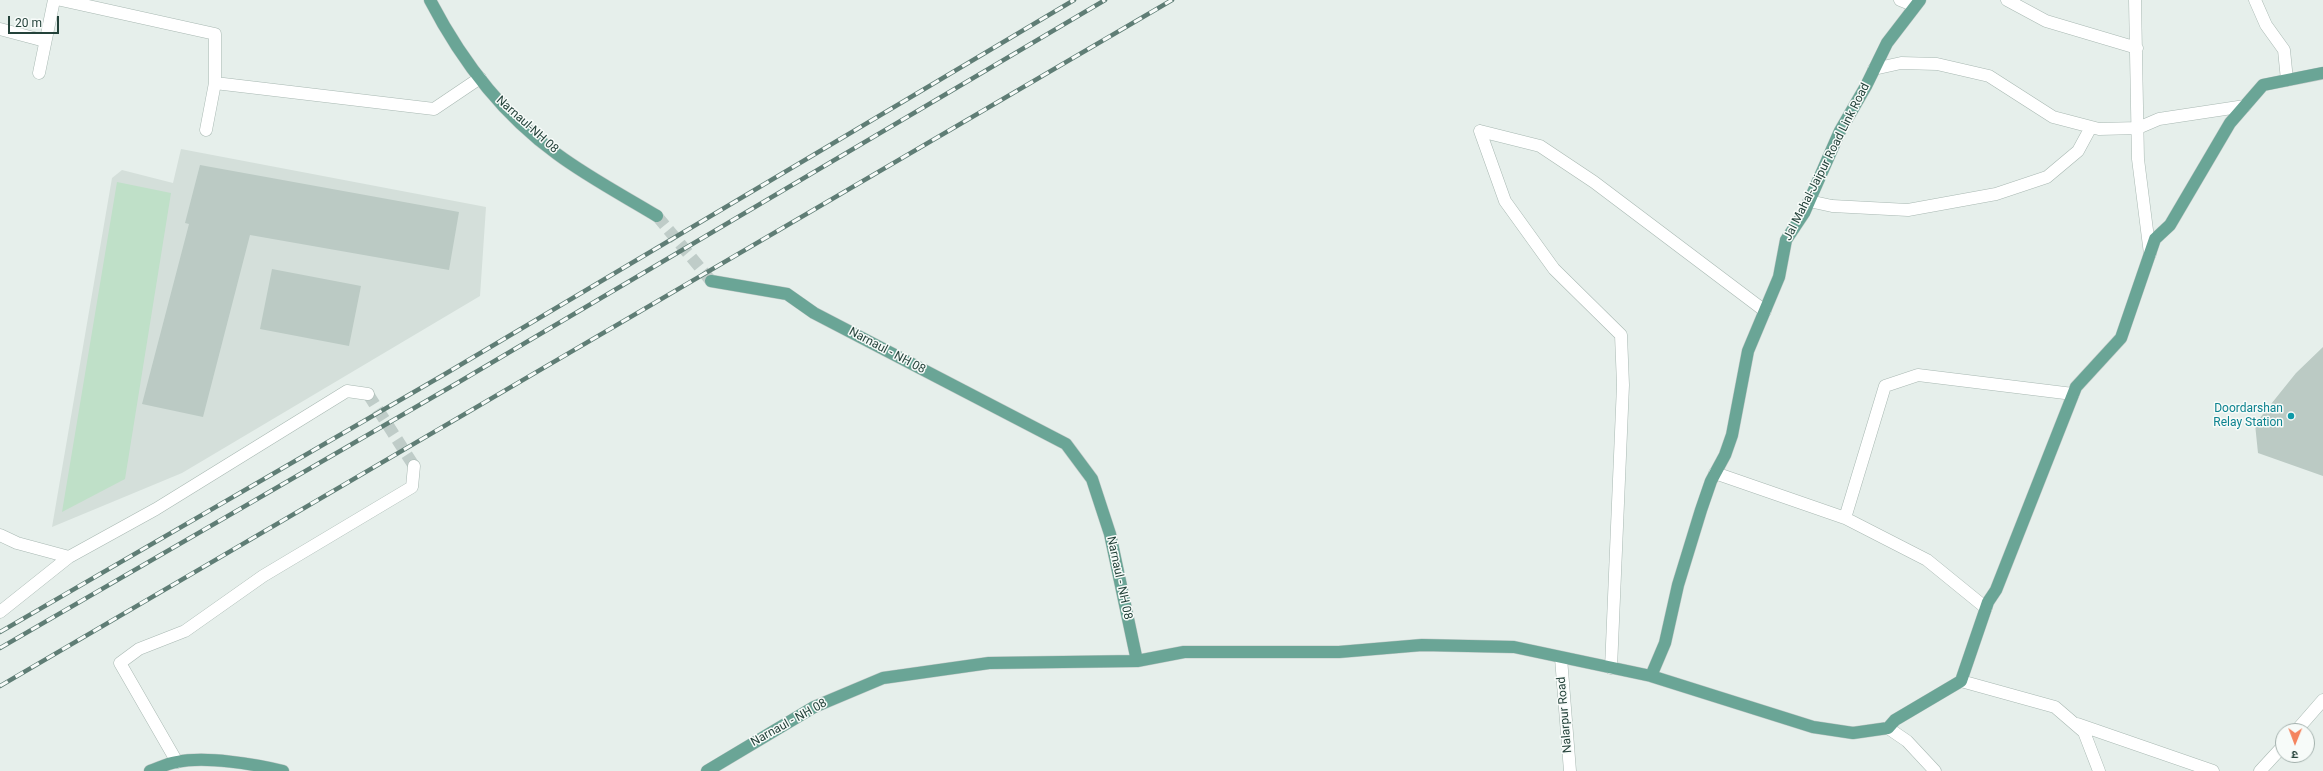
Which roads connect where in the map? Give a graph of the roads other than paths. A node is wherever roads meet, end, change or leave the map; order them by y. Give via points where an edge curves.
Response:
1 (54, 0) edge
2 (61, 0) edge
3 (430, 0) edge
4 (1900, 0) edge
5 (2007, 0) edge
6 (2135, 0) edge
7 (2255, 0) edge
8 (1917, 3) edge
9 (0, 29) edge
10 (45, 41) junction
11 (2137, 48) junction
12 (1874, 69) junction
13 (39, 73) dead end
14 (2323, 73) edge
15 (480, 78) junction
16 (2287, 80) junction
17 (215, 83) junction
18 (2245, 106) junction
19 (2091, 127) junction
20 (2138, 128) junction
21 (206, 130) dead end
22 (1809, 201) junction
23 (658, 216) tunnel mouth
24 (2150, 254) junction
25 (711, 281) tunnel mouth
26 (1765, 311) junction
27 (368, 394) dead end
28 (2073, 394) junction
29 (414, 466) tunnel mouth
30 (1715, 473) junction
31 (1845, 518) junction
32 (0, 535) edge
33 (69, 557) junction
34 (1986, 608) junction
35 (0, 612) edge
36 (1561, 658) junction
37 (1137, 662) junction
38 (1611, 668) junction
39 (1651, 676) junction
40 (1962, 681) junction
41 (2323, 700) edge
42 (2074, 723) junction
43 (2303, 723) edge
44 (1888, 728) junction
45 (2275, 755) edge
46 (177, 762) junction
47 (150, 771) edge
48 (283, 771) edge
49 (706, 771) edge
50 (1570, 771) edge
51 (1935, 771) edge
52 (2099, 771) edge
53 (2213, 771) edge
54 (2260, 771) edge

1 - 10 street
2 - 17 street via 215,34
3 - 15 main road, Narnaul-NH 08 via 462,56
4 - 8 street
5 - 11 street via 2046,21
6 - 11 street
7 - 16 street via 2266,25 2284,50
8 - 12 main road, Jal Mahal-Jaipur Road Link Road via 1887,43
9 - 10 street
10 - 13 street
11 - 20 street
12 - 19 street via 1901,63 1938,64 1988,76 2052,117
12 - 22 main road, Jal Mahal-Jaipur Road Link Road via 1840,131
14 - 16 main road
15 - 17 street via 434,110
15 - 23 main road, Narnaul-NH 08 via 504,108 557,154
16 - 18 main road via 2263,85
17 - 21 street
18 - 20 street via 2160,119
18 - 24 main road via 2230,123 2170,225 2155,239
19 - 20 street
19 - 22 street via 2078,151 2047,176 1996,194 1908,210 1832,206
20 - 24 street via 2138,159
22 - 26 main road, Jal Mahal-Jaipur Road Link Road via 1786,240 1779,278
24 - 28 main road via 2121,338 2076,387
25 - 37 main road, Narnaul - NH 08 via 787,294 814,313 1066,444 1092,479 1110,534
26 - 30 main road, Jal Mahal-Jaipur Road Link Road via 1748,351 1732,435
26 - 38 street via 1594,182 1540,146 1480,131 1505,201 1554,269 1621,335 1623,385
27 - 33 street via 347,391 156,509
28 - 31 street via 1918,375 1885,386
28 - 34 main road via 1996,590
29 - 46 street via 412,487 263,576 185,631 139,649 120,663
30 - 31 street
30 - 39 main road, Jal Mahal-Jaipur Road Link Road via 1678,585 1665,643
31 - 34 street via 1927,560
32 - 33 street via 18,543
33 - 35 street
34 - 40 main road
36 - 37 main road via 1514,647 1422,645 1339,652 1184,652
36 - 38 main road
36 - 50 street, Nalarpur Road
37 - 49 main road, Narnaul - NH 08 via 989,663 883,678 814,707
38 - 39 main road
39 - 44 main road via 1813,727 1853,733
40 - 42 street via 2055,707
40 - 44 main road via 1895,720
41 - 43 street
42 - 52 street via 2084,732
42 - 53 street
44 - 51 street via 1907,740
45 - 54 street
46 - 47 main road
46 - 48 main road via 227,762

